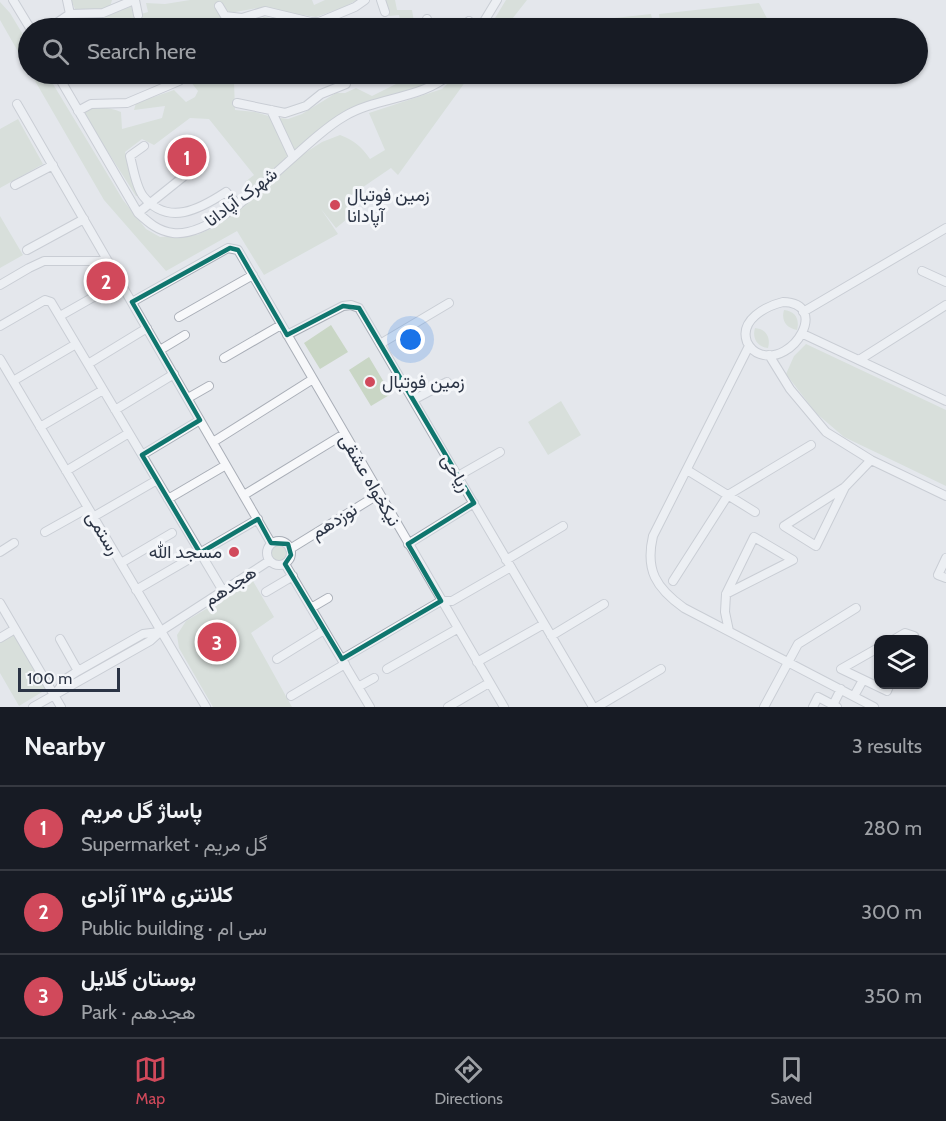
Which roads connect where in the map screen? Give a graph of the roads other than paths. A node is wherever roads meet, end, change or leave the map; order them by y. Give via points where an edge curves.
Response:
1 (13, 0) edge
2 (67, 0) edge
3 (135, 0) edge
4 (365, 0) edge
5 (381, 0) edge
6 (497, 0) edge
7 (219, 6) dead end
8 (385, 12) dead end
9 (70, 14) junction
10 (138, 15) dead end
11 (24, 18) edge
12 (64, 18) edge
13 (242, 18) edge
14 (242, 18) edge
15 (289, 18) edge
16 (328, 18) edge
17 (486, 18) edge
18 (63, 84) edge
19 (172, 84) edge
20 (346, 84) edge
21 (437, 84) edge
22 (237, 103) dead end
23 (17, 104) dead end
24 (271, 110) junction
25 (78, 111) junction
26 (144, 146) dead end
27 (293, 157) junction
28 (52, 165) junction
29 (188, 173) dead end
30 (15, 185) dead end
31 (151, 203) junction
32 (238, 205) junction
33 (138, 213) junction
34 (84, 219) junction
35 (946, 228) edge
36 (27, 250) dead end
37 (108, 261) junction
38 (922, 271) dead end
39 (253, 275) junction
40 (120, 282) junction
41 (946, 282) edge
42 (0, 285) edge
43 (132, 302) junction
44 (449, 303) dead end
45 (946, 305) edge
46 (803, 312) junction
47 (60, 316) junction
48 (179, 317) dead end
49 (281, 325) junction
50 (0, 326) edge
51 (147, 328) junction
52 (803, 334) junction
53 (185, 335) dead end
54 (287, 335) junction
55 (76, 344) junction
56 (380, 344) junction
57 (749, 346) junction
58 (160, 350) junction
59 (769, 356) junction
60 (224, 358) dead end
61 (0, 359) edge
62 (859, 360) junction
63 (88, 364) junction
64 (174, 374) junction
65 (313, 380) junction
66 (13, 381) junction
67 (447, 382) dead end
68 (209, 386) dead end
69 (103, 390) junction
70 (188, 398) junction
71 (413, 400) junction
72 (946, 401) edge
73 (115, 410) junction
74 (200, 420) junction
75 (40, 427) junction
76 (129, 433) junction
77 (344, 434) junction
78 (213, 442) junction
79 (811, 445) dead end
80 (501, 452) dead end
81 (142, 454) junction
82 (871, 460) junction
83 (226, 465) junction
84 (687, 470) junction
85 (66, 471) junction
86 (458, 476) junction
87 (157, 480) junction
88 (845, 487) junction
89 (379, 494) junction
90 (244, 495) junction
91 (728, 495) junction
92 (946, 496) edge
93 (168, 499) junction
94 (474, 504) junction
95 (88, 508) junction
96 (754, 512) dead end
97 (93, 517) junction
98 (258, 519) junction
99 (563, 526) dead end
100 (45, 532) dead end
101 (172, 533) dead end
102 (14, 543) dead end
103 (272, 543) junction
104 (408, 544) junction
105 (290, 549) junction
106 (0, 552) edge
107 (200, 553) junction
108 (946, 558) edge
109 (506, 560) junction
110 (269, 561) junction
111 (121, 564) junction
112 (285, 564) junction
113 (511, 567) junction
114 (293, 576) junction
115 (946, 578) edge
116 (673, 581) dead end
117 (136, 590) junction
118 (223, 591) junction
119 (266, 592) dead end
120 (726, 594) junction
121 (328, 598) dead end
122 (441, 601) junction
123 (0, 603) edge
124 (604, 604) dead end
125 (311, 608) junction
126 (856, 608) dead end
127 (544, 624) junction
128 (457, 628) junction
129 (15, 629) junction
130 (324, 630) junction
131 (161, 631) junction
132 (729, 631) junction
133 (551, 636) junction
134 (0, 638) edge
135 (60, 639) dead end
136 (874, 651) edge
137 (277, 659) dead end
138 (343, 662) junction
139 (477, 662) junction
140 (788, 662) junction
141 (387, 669) dead end
142 (660, 669) dead end
143 (78, 671) junction
144 (374, 678) dead end
145 (863, 680) junction
146 (489, 683) junction
147 (874, 685) edge
148 (358, 687) junction
149 (841, 689) junction
150 (54, 695) junction
151 (291, 696) dead end
152 (854, 696) junction
153 (835, 706) edge
154 (33, 707) edge
155 (61, 707) edge
156 (206, 707) edge
157 (369, 707) edge
158 (448, 707) edge
159 (504, 707) edge
160 (595, 707) edge
161 (764, 707) edge
162 (813, 707) edge
163 (874, 707) edge

1 - 11 street
2 - 9 street
3 - 9 street via 102,14
3 - 10 street
4 - 16 street
5 - 8 street
6 - 17 street
7 - 14 street via 225,16
9 - 12 street
13 - 15 street via 265,11
18 - 25 street, شهرک آپادانا
19 - 25 street via 127,103 91,104
20 - 24 street via 321,94 306,106 285,113
21 - 27 street, شهرک آپادانا via 345,116
22 - 24 street
23 - 28 street
24 - 27 street
25 - 33 street, شهرک آپادانا
26 - 31 street via 130,156 142,195
27 - 32 street, شهرک آپادانا
28 - 30 street
28 - 34 street
29 - 31 street
31 - 32 street via 177,214 205,206 226,192
31 - 33 street
32 - 33 street, شهرک آپادانا via 216,222 186,233 161,231
34 - 36 street
34 - 37 street
35 - 46 street
37 - 40 street
37 - 42 street via 44,261
38 - 41 street
39 - 43 street, نیکخواه عشقی via 232,247
39 - 48 street
39 - 49 street, نیکخواه عشقی
40 - 43 street
40 - 47 street
43 - 51 street
44 - 56 street
45 - 62 street
46 - 52 street
46 - 57 street via 789,302 764,309 747,328
47 - 50 street via 52,303 45,300
47 - 55 street
49 - 54 street, نیکخواه عشقی
49 - 60 street
51 - 58 street
51 - 63 street
52 - 59 street via 788,348
52 - 62 street
53 - 58 street
54 - 56 street, ریاحی via 351,305 359,308
54 - 65 street, نیکخواه عشقی
55 - 63 street
55 - 66 street
56 - 71 street, ریاحی
57 - 59 street
57 - 84 street
58 - 64 street
59 - 82 street via 826,432
61 - 66 street, رستمی
62 - 72 street
63 - 69 street
64 - 70 street
64 - 73 street
65 - 77 street, نیکخواه عشقی
65 - 78 street
66 - 75 street, رستمی
67 - 71 street
68 - 70 street
69 - 73 street
69 - 75 street
70 - 74 street
71 - 86 street, ریاحی
73 - 76 street
74 - 78 street
74 - 81 street
75 - 85 street, رستمی
76 - 81 street
76 - 85 street
77 - 89 street, نیکخواه عشقی
77 - 90 street
78 - 83 street
79 - 91 street
80 - 86 street
81 - 87 street
82 - 88 street
82 - 92 street
83 - 90 street
83 - 93 street
84 - 91 street
84 - 132 street via 653,536 650,562 656,583 668,597
85 - 95 street, رستمی
86 - 94 street, ریاحی
87 - 93 street
87 - 97 street
88 - 88 street via 819,504 784,526 816,546
89 - 104 street, نیکخواه عشقی
89 - 105 street, نوزدهم
90 - 98 street
91 - 96 street
91 - 116 street
93 - 107 street
94 - 104 street
94 - 109 street, ریاحی
95 - 97 street, رستمی
95 - 100 street
97 - 111 street, رستمی
98 - 103 street
98 - 107 street
99 - 109 street
101 - 111 street
102 - 106 street
103 - 105 street via 282,541
103 - 110 street via 267,550
104 - 122 street, نیکخواه عشقی
105 - 112 street
107 - 117 street
107 - 118 street
108 - 115 street via 938,575
109 - 113 street, ریاحی
110 - 112 street
110 - 118 street, هجدهم
111 - 117 street, رستمی
112 - 114 street
113 - 122 street via 452,601
113 - 127 street, ریاحی
114 - 119 street
114 - 125 street
117 - 131 street, رستمی
118 - 131 street, هجدهم
120 - 120 street via 754,537 793,560 764,574
120 - 132 street
121 - 125 street
122 - 128 street, نیکخواه عشقی
122 - 138 street
123 - 129 street
124 - 133 street
125 - 130 street
126 - 140 street via 798,644
127 - 133 street, ریاحی
127 - 139 street
128 - 139 street, نیکخواه عشقی
128 - 141 street
129 - 134 street
129 - 150 street
130 - 137 street
130 - 138 street
131 - 143 street via 143,634
131 - 150 street
131 - 156 street, رستمی
132 - 140 street
133 - 160 street, ریاحی
135 - 143 street
136 - 145 street via 841,669
138 - 148 street
138 - 151 street
139 - 146 street, نیکخواه عشقی
140 - 149 street
140 - 161 street
142 - 160 street
143 - 150 street
144 - 148 street
145 - 147 street
145 - 152 street
146 - 158 street
146 - 159 street, نیکخواه عشقی
148 - 157 street
149 - 152 street
149 - 153 street
150 - 154 street
150 - 155 street
152 - 163 street
153 - 162 street via 818,697

